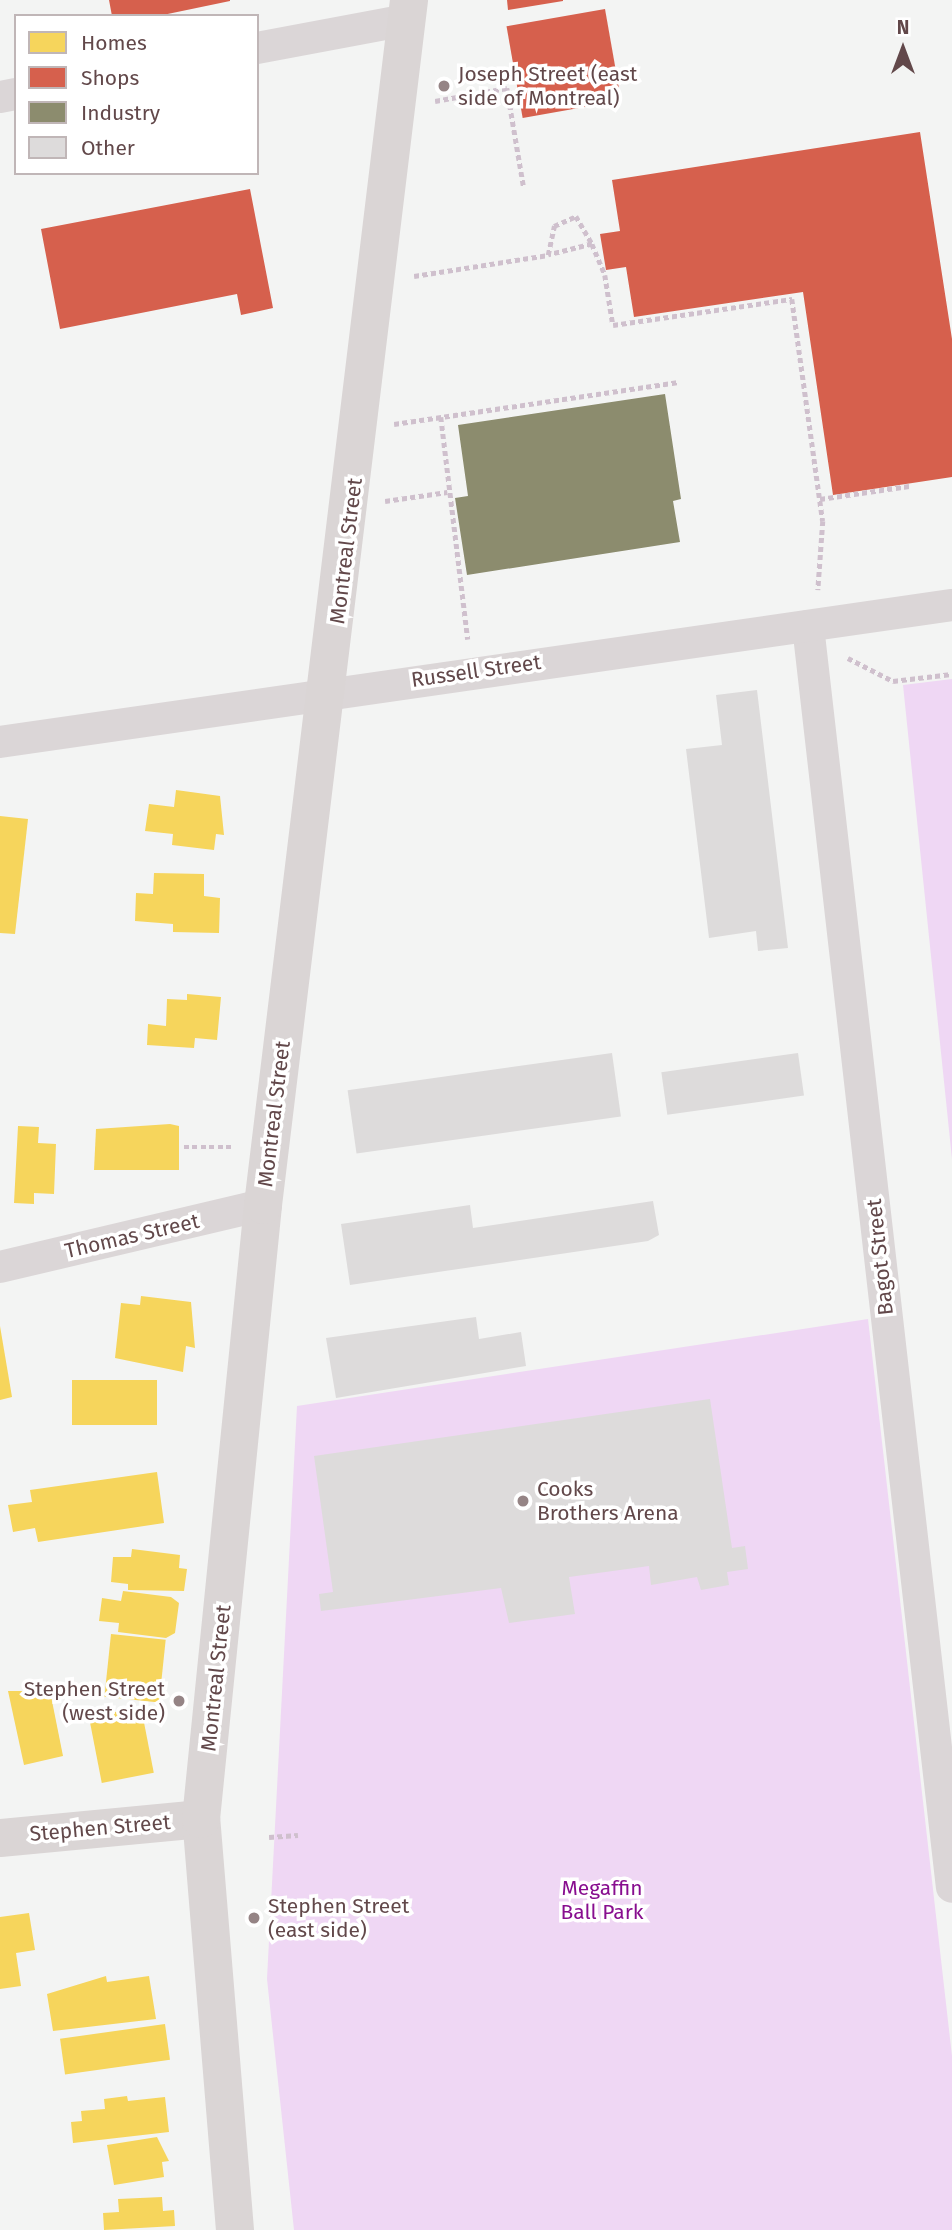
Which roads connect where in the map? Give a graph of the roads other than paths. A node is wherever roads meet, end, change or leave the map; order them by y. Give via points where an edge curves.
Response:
1 (407, 10) edge
2 (259, 47) edge
3 (952, 605) edge
4 (812, 625) junction
5 (329, 692) junction
6 (0, 742) edge
7 (263, 1205) junction
8 (0, 1267) edge
9 (201, 1819) junction
10 (0, 1838) edge
11 (952, 1887) edge
12 (234, 2230) edge

1 - 2 street
1 - 5 main road, Montreal Street
3 - 4 street, Russell Street
4 - 5 street, Russell Street
4 - 11 street, Bagot Street
5 - 6 street, Russell Street
5 - 7 main road, Montreal Street
7 - 8 street, Thomas Street
7 - 9 main road, Montreal Street
9 - 10 main road, Stephen Street
9 - 12 main road, Montreal Street

